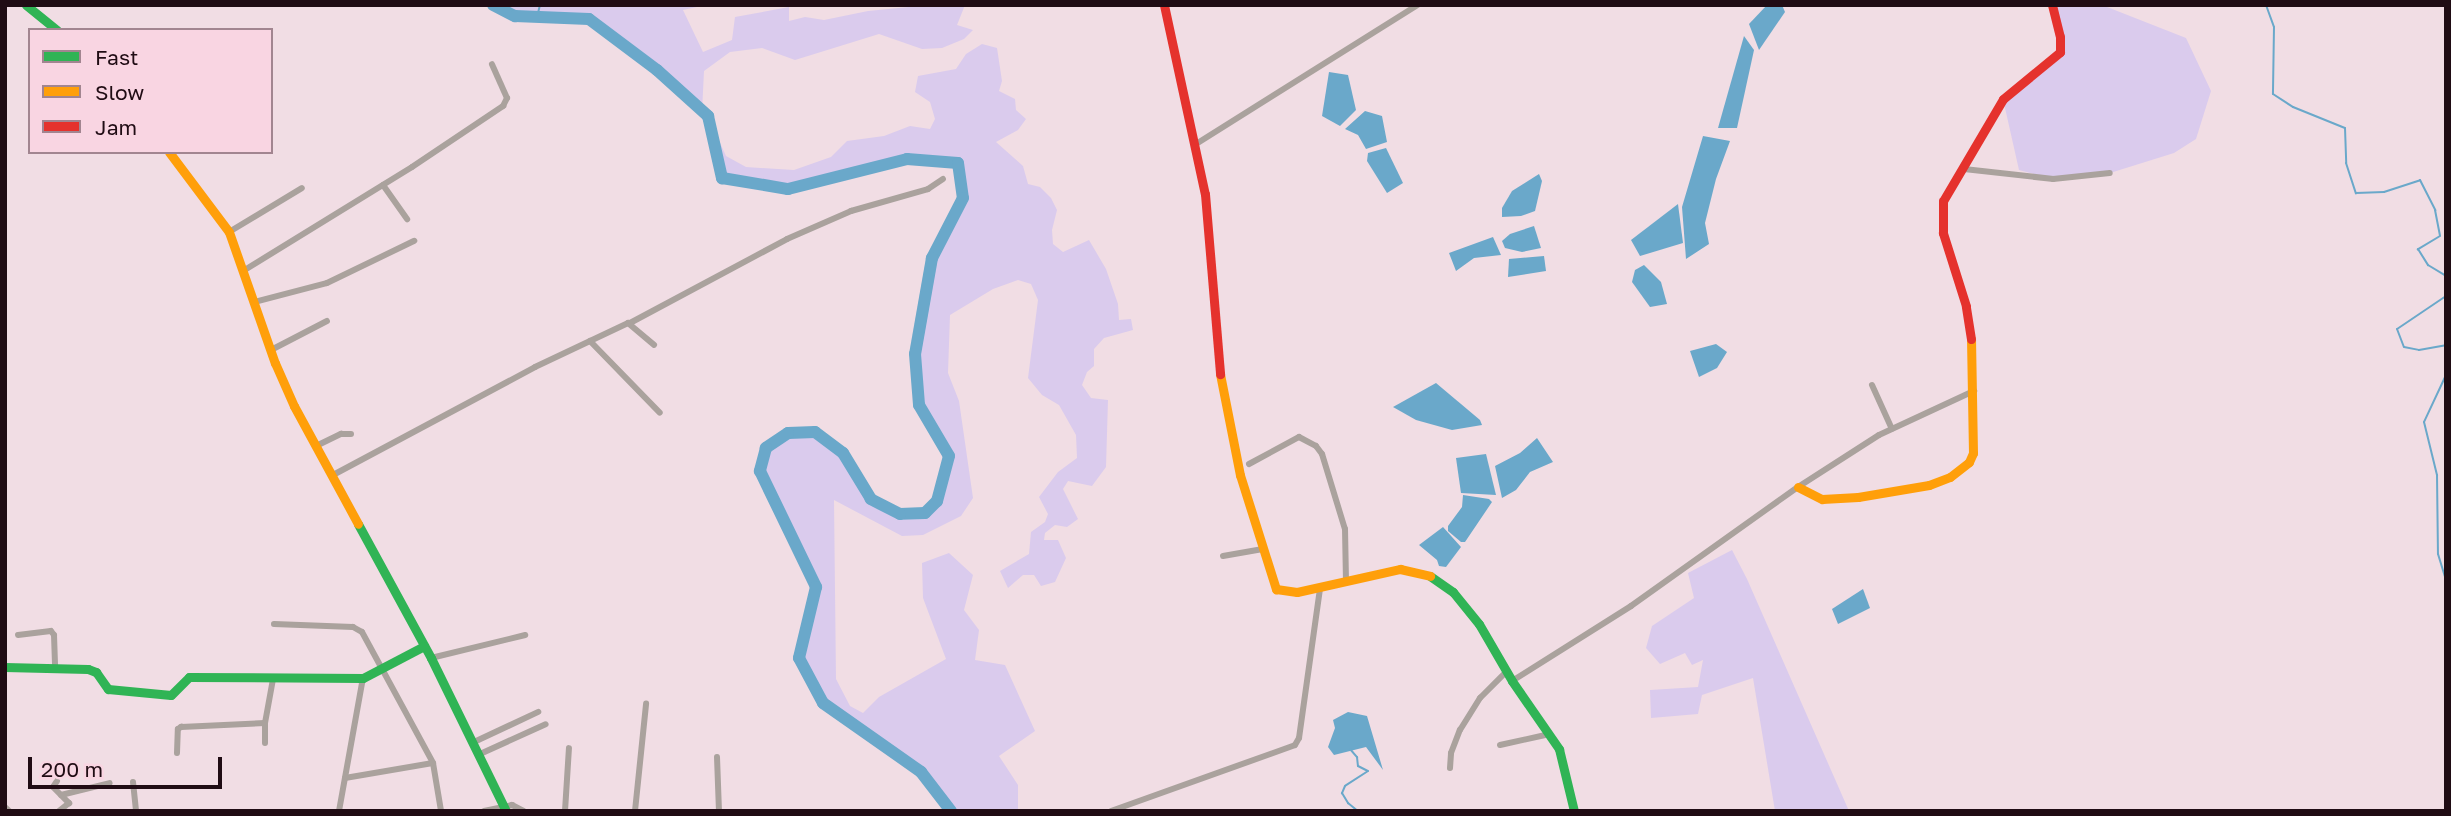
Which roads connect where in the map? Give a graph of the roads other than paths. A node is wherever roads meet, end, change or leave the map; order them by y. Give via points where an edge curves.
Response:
1 (26, 5) edge
2 (1164, 5) edge
3 (1418, 5) edge
4 (2052, 5) edge
5 (55, 28) edge
6 (492, 64) dead end
7 (1196, 144) junction
8 (170, 154) edge
9 (1964, 169) junction
10 (2110, 173) dead end
11 (943, 179) dead end
12 (383, 184) junction
13 (302, 188) dead end
14 (407, 219) dead end
15 (229, 232) junction
16 (414, 241) dead end
17 (243, 271) junction
18 (254, 302) junction
19 (327, 321) dead end
20 (631, 323) junction
21 (590, 341) junction
22 (654, 345) dead end
23 (271, 351) junction
24 (1872, 385) dead end
25 (1974, 391) junction
26 (660, 413) dead end
27 (1892, 429) junction
28 (351, 435) dead end
29 (316, 446) junction
30 (1249, 464) dead end
31 (333, 475) junction
32 (1798, 487) junction
33 (1262, 548) junction
34 (1223, 556) dead end
35 (1346, 581) junction
36 (1320, 588) junction
37 (274, 624) dead end
38 (18, 635) dead end
39 (525, 635) dead end
40 (424, 646) junction
41 (431, 658) junction
42 (5, 667) edge
43 (55, 668) junction
44 (381, 668) junction
45 (1507, 671) junction
46 (363, 678) junction
47 (273, 679) junction
48 (1512, 681) junction
49 (646, 704) dead end
50 (538, 712) dead end
51 (265, 723) junction
52 (547, 724) dead end
53 (1550, 734) junction
54 (474, 742) junction
55 (265, 744) dead end
56 (1500, 745) dead end
57 (569, 748) dead end
58 (177, 753) dead end
59 (480, 754) junction
60 (717, 757) dead end
61 (433, 763) junction
62 (1450, 768) dead end
63 (345, 778) junction
64 (57, 781) dead end
65 (133, 782) dead end
66 (110, 783) dead end
67 (61, 795) junction
68 (5, 807) edge
69 (506, 809) edge
70 (9, 811) edge
71 (60, 811) edge
72 (136, 811) edge
73 (339, 811) edge
74 (441, 811) edge
75 (484, 811) edge
76 (524, 811) edge
77 (565, 811) edge
78 (635, 811) edge
79 (719, 811) edge
80 (1111, 811) edge
81 (1574, 811) edge

1 - 5 street
2 - 7 street
3 - 7 street
4 - 9 street via 2060,52 2006,94
6 - 12 street via 505,93 503,106
7 - 33 street via 1212,252 1216,345 1227,419
8 - 15 street
9 - 10 street via 2053,179
9 - 25 street via 1948,190 1941,212 1966,306
11 - 20 street via 928,189 851,211 787,239
12 - 14 street
12 - 17 street
13 - 15 street
15 - 17 street
16 - 18 street via 327,283
17 - 18 street
18 - 23 street
19 - 23 street
20 - 21 street
20 - 22 street
21 - 26 street
21 - 31 street
23 - 29 street
24 - 27 street
25 - 27 street
25 - 32 street via 1973,453 1950,477 1915,489 1841,499 1822,499
27 - 32 street
28 - 29 street via 341,434
29 - 31 street
30 - 35 street via 1299,437 1316,446 1345,529
31 - 40 street
32 - 48 street via 1631,606
33 - 34 street
33 - 36 street via 1276,589
35 - 36 street
35 - 45 street via 1400,569 1430,576 1465,604
36 - 80 street via 1295,745
37 - 44 street via 357,628
38 - 43 street via 51,631
39 - 41 street
40 - 41 street
40 - 44 street
41 - 54 street
42 - 43 street
43 - 47 street via 89,669 96,672 104,688 139,694 171,695 189,677
44 - 46 street
44 - 61 street
45 - 48 street
45 - 62 street via 1480,698 1460,730
46 - 47 street
46 - 63 street
47 - 51 street
48 - 53 street
49 - 78 street
50 - 54 street
51 - 55 street
51 - 58 street via 181,727
52 - 59 street
53 - 56 street
53 - 81 street via 1566,772
54 - 59 street
57 - 77 street
59 - 69 street
60 - 79 street
61 - 63 street
61 - 74 street
63 - 73 street
64 - 67 street via 52,786
65 - 72 street
66 - 67 street
67 - 71 street via 69,803
68 - 70 street
69 - 75 street
69 - 76 street via 517,806

